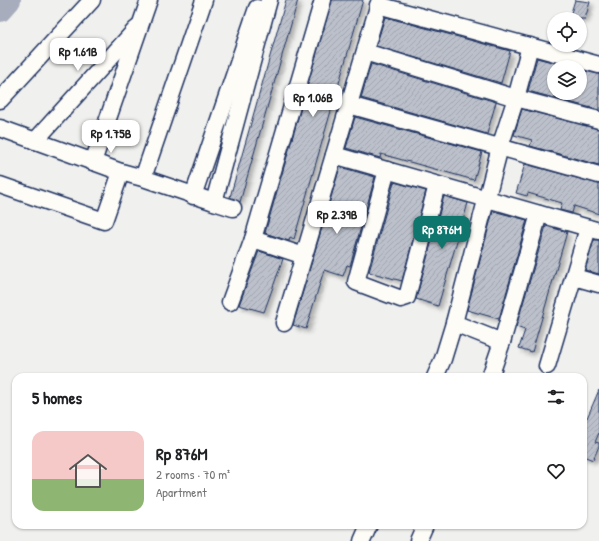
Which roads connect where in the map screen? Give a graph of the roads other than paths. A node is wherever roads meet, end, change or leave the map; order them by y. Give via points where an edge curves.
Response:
1 (92, 0) edge
2 (149, 0) edge
3 (204, 0) edge
4 (260, 0) edge
5 (269, 0) edge
6 (323, 0) edge
7 (379, 2) edge
8 (141, 23) junction
9 (530, 46) junction
10 (364, 52) junction
11 (599, 65) edge
12 (516, 98) junction
13 (0, 100) edge
14 (349, 105) junction
15 (599, 120) edge
16 (0, 128) edge
17 (35, 141) junction
18 (500, 147) junction
19 (334, 155) junction
20 (93, 162) junction
21 (387, 170) junction
22 (120, 172) junction
23 (599, 175) edge
24 (143, 178) junction
25 (436, 185) junction
26 (0, 186) edge
27 (193, 196) junction
28 (488, 198) junction
29 (214, 202) junction
30 (233, 208) dead end
31 (539, 214) junction
32 (594, 230) edge
33 (253, 239) junction
34 (304, 256) junction
35 (574, 277) junction
36 (599, 284) edge
37 (230, 302) dead end
38 (284, 323) dead end
39 (454, 323) junction
40 (502, 342) junction
41 (547, 366) dead end
42 (437, 373) edge
43 (491, 373) edge
44 (367, 529) edge
45 (423, 529) edge
46 (362, 541) edge
47 (418, 541) edge

1 - 13 street
2 - 8 street
3 - 24 street
4 - 27 street
5 - 29 street
6 - 33 street
7 - 9 street
7 - 10 street
8 - 17 street
8 - 20 street
9 - 11 street
9 - 12 street
10 - 12 street
10 - 14 street
12 - 15 street
12 - 18 street
14 - 18 street
14 - 19 street
16 - 17 street
17 - 20 street
18 - 23 street
18 - 28 street
19 - 21 street
19 - 34 street
20 - 22 street
21 - 25 street
21 - 25 street via 356,278 359,284 401,299 407,297
22 - 24 street
22 - 26 street via 104,221
24 - 27 street
25 - 28 street
27 - 29 street
28 - 31 street
28 - 39 street
29 - 30 street
31 - 32 street
31 - 40 street
32 - 35 street
33 - 34 street
33 - 37 street
34 - 38 street
35 - 36 street
35 - 41 street
39 - 40 street
39 - 42 street
40 - 43 street
44 - 46 street
45 - 47 street

